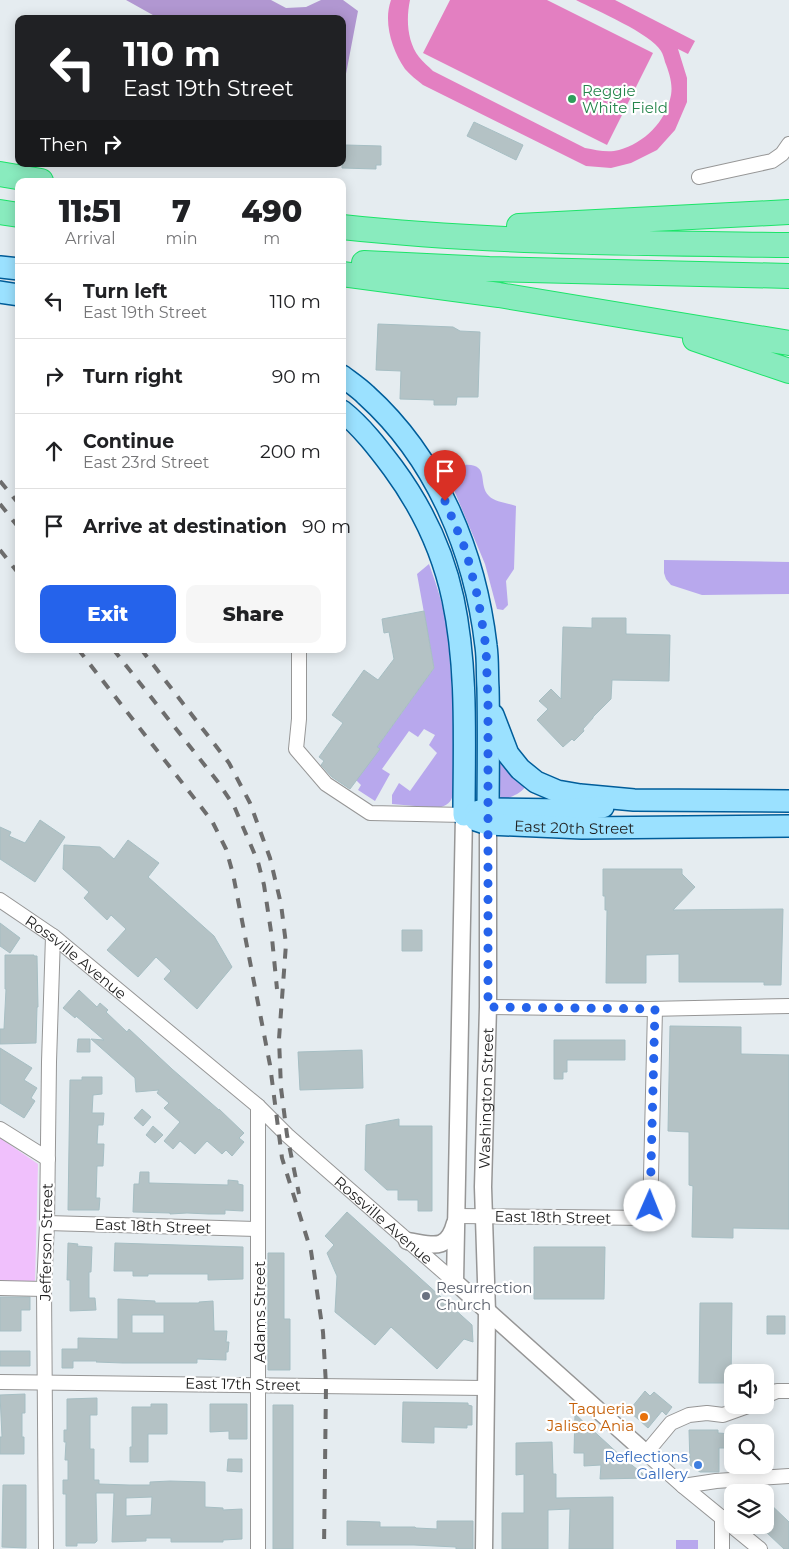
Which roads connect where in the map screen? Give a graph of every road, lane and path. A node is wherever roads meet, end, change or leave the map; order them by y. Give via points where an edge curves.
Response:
1 (789, 144) edge
2 (0, 174) edge
3 (699, 177) dead end
4 (23, 178) edge
5 (0, 212) edge
6 (789, 212) edge
7 (15, 214) edge
8 (346, 227) edge
9 (392, 232) junction
10 (789, 245) edge
11 (346, 261) edge
12 (0, 267) edge
13 (15, 269) edge
14 (346, 275) edge
15 (789, 276) edge
16 (0, 292) edge
17 (15, 294) edge
18 (627, 316) junction
19 (789, 343) edge
20 (789, 370) edge
21 (346, 379) edge
22 (346, 415) edge
23 (299, 653) edge
24 (488, 703) junction
25 (634, 800) junction
26 (789, 801) edge
27 (464, 815) junction
28 (488, 817) junction
29 (789, 826) edge
30 (0, 900) edge
31 (53, 936) junction
32 (789, 1006) edge
33 (488, 1007) junction
34 (655, 1009) junction
35 (258, 1106) junction
36 (0, 1129) edge
37 (48, 1159) junction
38 (456, 1216) junction
39 (485, 1217) junction
40 (47, 1223) junction
41 (258, 1230) junction
42 (407, 1241) junction
43 (454, 1282) junction
44 (0, 1288) edge
45 (44, 1289) junction
46 (488, 1312) junction
47 (0, 1382) edge
48 (46, 1383) junction
49 (259, 1384) junction
50 (485, 1388) junction
51 (789, 1391) edge
52 (774, 1392) edge
53 (726, 1414) edge
54 (646, 1453) junction
55 (789, 1476) edge
56 (683, 1486) junction
57 (722, 1517) junction
58 (46, 1549) edge
59 (258, 1549) edge
60 (484, 1549) edge
61 (722, 1549) edge
62 (760, 1549) edge

1 - 3 street via 772,161
2 - 4 highway
5 - 7 highway
6 - 9 highway
8 - 9 highway
9 - 10 highway via 529,240
11 - 15 highway via 489,270
12 - 13 main road
14 - 18 highway
16 - 17 main road
18 - 19 highway
18 - 20 highway
21 - 24 main road, Washington Street via 366,394 398,428 427,468 445,501 466,551 478,598 486,647
22 - 27 main road, Washington Street via 377,446 423,515 453,598 464,686
23 - 27 street, East 20th Street via 296,749 326,784 370,812
24 - 25 main road via 508,754 536,782 557,791
24 - 28 main road, Washington Street
25 - 26 main road, East 20th Street
25 - 28 main road via 605,807
27 - 28 main road, East 20th Street
27 - 38 street, Washington Street
28 - 29 main road, East 20th Street via 582,828
28 - 33 street, Washington Street
30 - 31 street, Rossville Avenue
31 - 35 street, Rossville Avenue
31 - 37 street, Jefferson Street
32 - 34 street
33 - 34 street
33 - 39 street, Washington Street
34 - 39 street, East 18th Street via 650,1218
35 - 41 street, Adams Street
35 - 42 street, Rossville Avenue
36 - 37 street
37 - 40 street, Jefferson Street
38 - 39 street, East 18th Street
38 - 42 street via 447,1241 436,1245
38 - 43 street, Washington Street
39 - 46 street, Washington Street
40 - 41 street, East 18th Street
40 - 45 street, Jefferson Street
41 - 49 street, Adams Street
42 - 43 street, Rossville Avenue
43 - 46 street, Rossville Avenue
44 - 45 street
45 - 48 street, Jefferson Street
46 - 50 street, Washington Street
46 - 54 street, Rossville Avenue
47 - 48 street, East 17th Street
48 - 49 street, East 17th Street
48 - 58 street, Jefferson Street
49 - 50 street, East 17th Street
49 - 59 street, Adams Street
50 - 60 street, Washington Street
51 - 52 street
53 - 54 street via 689,1415 671,1423
54 - 56 street, Rossville Avenue
55 - 56 street
56 - 57 street, Rossville Avenue
57 - 61 street
57 - 62 street, Rossville Avenue

